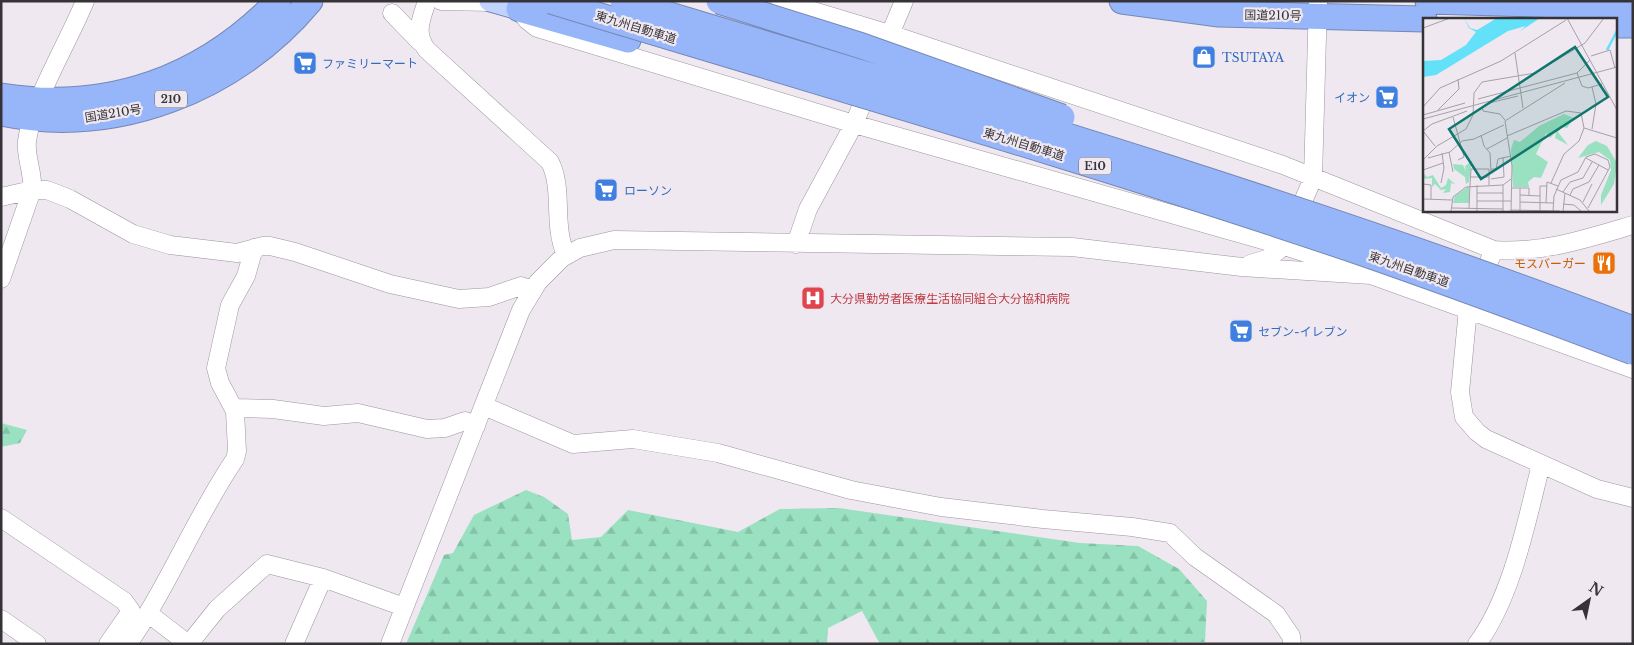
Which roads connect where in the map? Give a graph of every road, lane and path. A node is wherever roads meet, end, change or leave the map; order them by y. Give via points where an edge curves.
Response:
1 (85, 1) edge
2 (278, 1) edge
3 (310, 1) edge
4 (427, 1) edge
5 (440, 1) edge
6 (551, 1) edge
7 (623, 1) edge
8 (719, 1) edge
9 (780, 1) edge
10 (904, 1) edge
11 (1122, 1) edge
12 (1428, 1) edge
13 (491, 2) edge
14 (1633, 7) edge
15 (520, 9) junction
16 (1317, 9) edge
17 (392, 13) dead end
18 (1423, 19) edge
19 (1616, 25) edge
20 (1633, 26) edge
21 (890, 34) junction
22 (420, 42) junction
23 (1, 96) edge
24 (37, 109) junction
25 (1, 113) edge
26 (854, 124) junction
27 (1313, 178) junction
28 (32, 190) junction
29 (1, 197) edge
30 (1633, 224) edge
31 (796, 244) junction
32 (1284, 246) junction
33 (254, 248) junction
34 (1349, 249) junction
35 (1494, 250) junction
36 (566, 256) junction
37 (1437, 256) junction
38 (1242, 267) junction
39 (1371, 275) junction
40 (1, 279) edge
41 (533, 290) junction
42 (1468, 309) junction
43 (1633, 329) edge
44 (1633, 352) edge
45 (1633, 369) edge
46 (484, 406) junction
47 (234, 408) junction
48 (476, 426) junction
49 (1541, 464) junction
50 (1633, 498) edge
51 (1, 518) edge
52 (324, 578) junction
53 (404, 607) junction
54 (149, 614) junction
55 (1, 619) edge
56 (37, 644) edge
57 (108, 644) edge
58 (128, 644) edge
59 (188, 644) edge
60 (294, 644) edge
61 (390, 644) edge
62 (1292, 644) edge
63 (1477, 644) edge

1 - 24 street
2 - 24 highway, 国道210号 / 210 via 220,50 164,80 105,97
3 - 24 highway, 国道210号 / 210 via 282,33 254,56 181,96 109,116 69,119
4 - 22 street via 419,30
5 - 13 street
6 - 34 highway, 東九州自動車道 / E10, bridge via 1074,159
7 - 37 highway, 東九州自動車道 / E10, bridge via 1081,138
8 - 37 highway, bridge via 862,46 1312,204
9 - 21 street
10 - 21 street
11 - 16 highway, 国道210号 via 1219,14
12 - 14 highway
13 - 15 main road
15 - 26 street via 537,28
15 - 34 highway, bridge via 747,74 862,113 1067,175
16 - 18 highway, 国道210号
16 - 27 street
17 - 22 street
19 - 20 highway
21 - 26 street
21 - 27 street via 1283,165
22 - 36 street via 550,162 555,175 557,226
23 - 24 highway, 国道210号 / 210
24 - 25 highway, 国道210号 / 210
24 - 28 street via 27,142
26 - 31 street via 808,209
26 - 32 street
27 - 32 street
27 - 35 street
28 - 29 street
28 - 33 street via 53,192 133,234 170,245 231,253
28 - 40 street
30 - 35 street via 1552,245 1513,252
31 - 36 street via 631,239 590,245
31 - 38 street via 1052,246
32 - 38 street via 1267,259
32 - 39 street
33 - 41 street via 263,246 286,250 390,284 459,299 489,297 521,286
33 - 47 street via 246,276 230,305 216,368 220,383
34 - 44 highway, 東九州自動車道 / E10, bridge
35 - 42 street
36 - 41 street
37 - 43 highway, 東九州自動車道 / E10, bridge
38 - 39 street
39 - 42 street
41 - 46 street via 521,310
42 - 45 street
42 - 49 street via 1460,392 1464,417 1486,439
46 - 48 street
46 - 62 street via 573,444 633,439 718,453 851,490 941,507 1170,533 1195,557 1276,614 1291,636
47 - 48 street via 265,408 324,416 358,413 427,429 445,428 465,421
47 - 54 street via 235,459
48 - 53 street
49 - 50 street via 1597,489
49 - 63 street via 1523,536 1499,604
51 - 57 street via 124,601 132,611
52 - 53 street
52 - 59 street via 267,564 217,609
52 - 60 street
53 - 61 street
54 - 58 street
54 - 59 street
55 - 56 street

